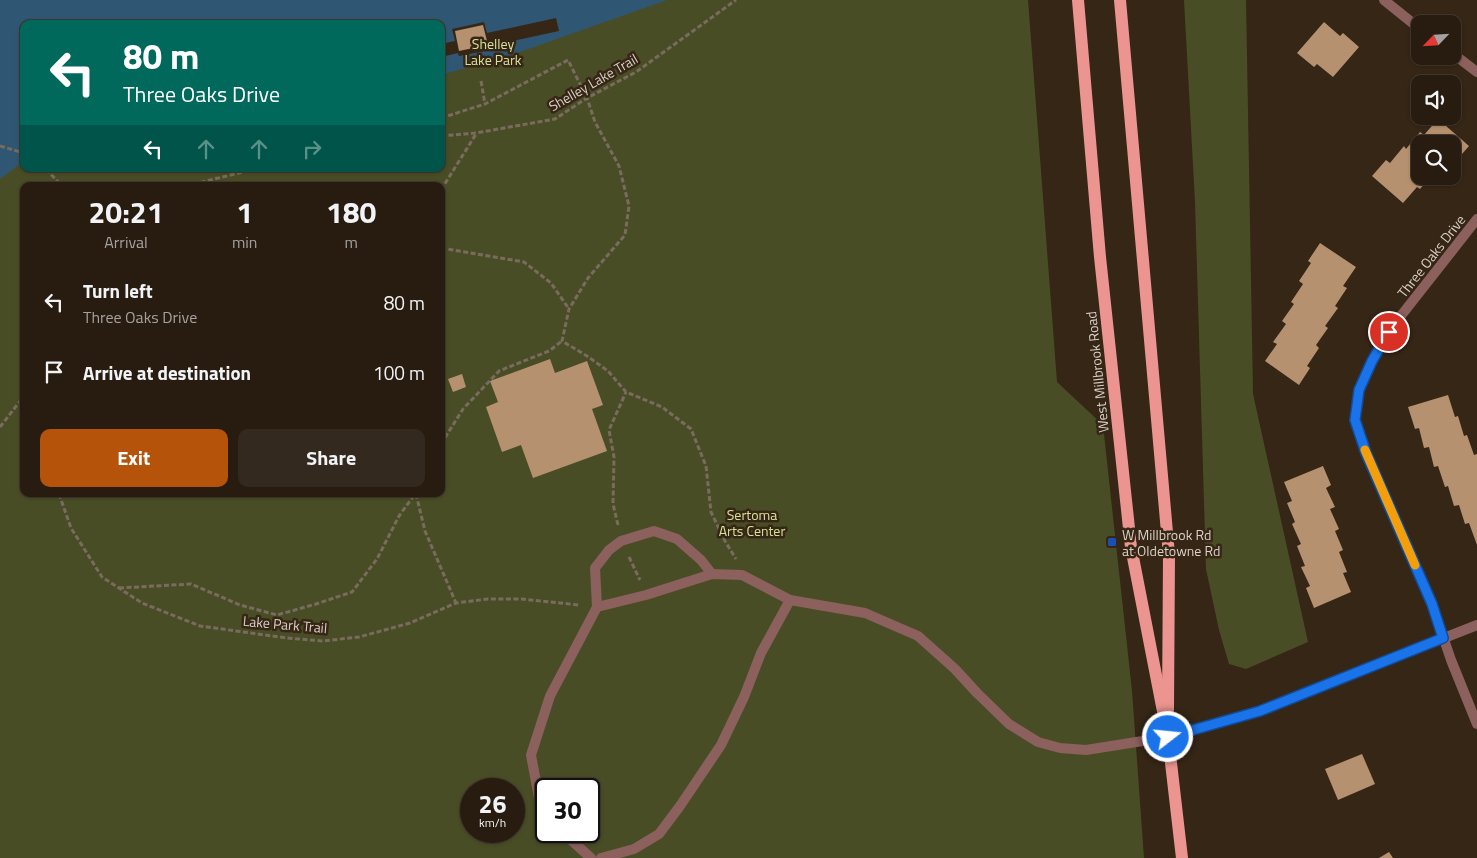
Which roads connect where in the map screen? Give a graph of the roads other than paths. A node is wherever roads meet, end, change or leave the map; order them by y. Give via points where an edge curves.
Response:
1 (1078, 0) edge
2 (1120, 0) edge
3 (1384, 0) edge
4 (1411, 22) edge
5 (1461, 60) edge
6 (1477, 72) edge
7 (1477, 219) edge
8 (712, 574) junction
9 (790, 600) junction
10 (597, 607) junction
11 (1477, 625) edge
12 (1443, 638) junction
13 (1477, 724) edge
14 (1168, 737) junction
15 (535, 778) edge
16 (574, 843) edge
17 (591, 858) edge
18 (601, 858) edge
19 (1182, 858) edge

1 - 14 main road, West Millbrook Road via 1100,257 1131,546
2 - 14 main road, West Millbrook Road via 1169,555
3 - 4 street
5 - 6 street
7 - 12 street, Three Oaks Drive via 1389,332 1359,390 1355,420 1366,453 1432,604
8 - 9 street via 742,574
8 - 10 street
8 - 10 street via 677,539 654,531 621,540 595,568
9 - 14 street via 865,613 918,636 1009,724 1038,742 1086,750
9 - 18 street via 761,653 721,745 680,806 659,834 634,849
10 - 15 street via 550,696 531,755
11 - 12 street
12 - 13 street, Three Oaks Drive
12 - 14 street via 1260,711
14 - 19 main road, West Millbrook Road
16 - 17 street

